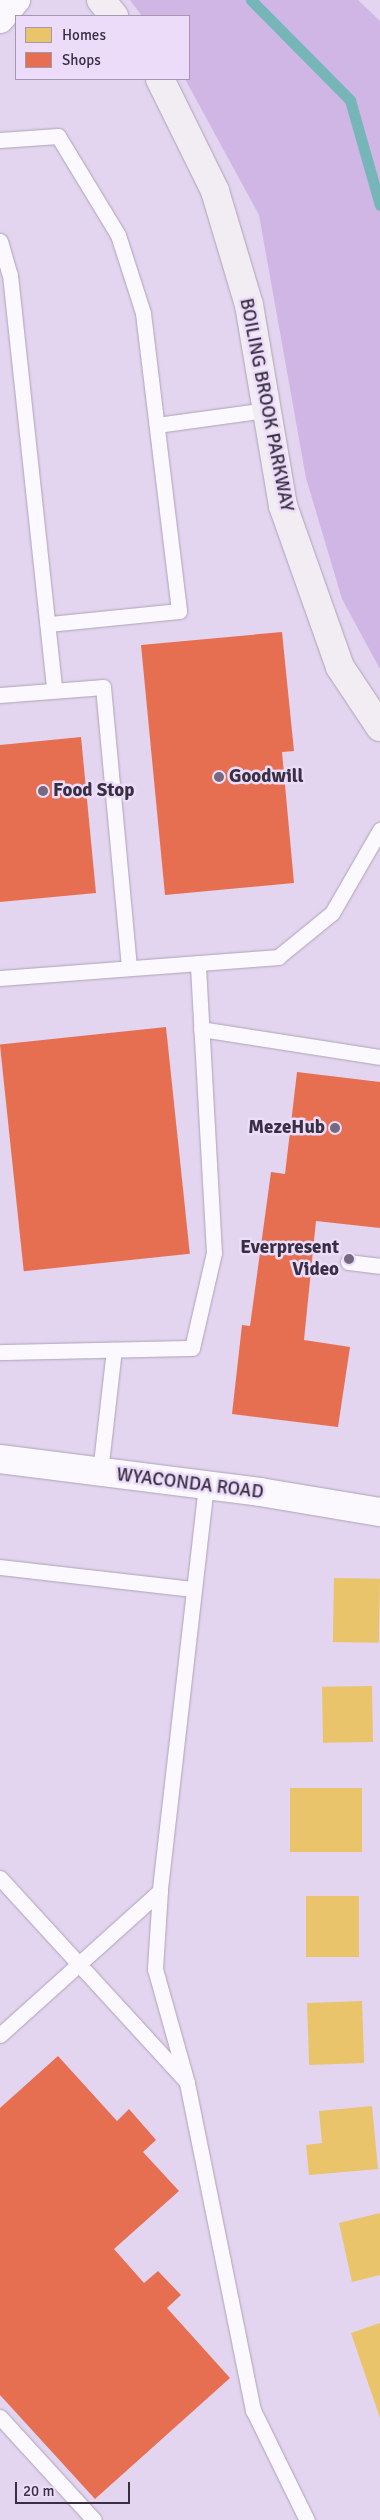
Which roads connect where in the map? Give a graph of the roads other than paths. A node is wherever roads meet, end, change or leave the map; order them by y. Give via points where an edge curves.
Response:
1 (16, 0) edge
2 (101, 0) edge
3 (113, 15) edge
4 (0, 19) edge
5 (160, 80) edge
6 (0, 140) edge
7 (0, 241) edge
8 (266, 410) junction
9 (157, 425) junction
10 (48, 624) junction
11 (54, 690) junction
12 (0, 695) edge
13 (380, 727) edge
14 (380, 830) edge
15 (198, 963) junction
16 (129, 967) junction
17 (0, 978) edge
18 (201, 1029) junction
19 (380, 1057) edge
20 (348, 1262) dead end
21 (380, 1266) edge
22 (114, 1350) junction
23 (0, 1352) edge
24 (0, 1459) edge
25 (100, 1472) junction
26 (206, 1485) junction
27 (380, 1512) edge
28 (0, 1567) edge
29 (192, 1589) junction
30 (0, 1878) edge
31 (160, 1891) junction
32 (79, 1964) junction
33 (0, 2035) edge
34 (187, 2083) junction
35 (0, 2417) edge
36 (94, 2520) edge
37 (307, 2520) edge

1 - 4 street
2 - 3 street
5 - 8 street, BOILING BROOK PARKWAY via 215,191 248,305
6 - 9 lane via 58,136 118,235 143,313
7 - 10 lane via 10,275
8 - 9 lane
8 - 13 street, BOILING BROOK PARKWAY via 283,506 340,667
9 - 10 lane via 179,611
10 - 11 lane
11 - 12 lane
11 - 16 lane via 103,687
14 - 15 lane via 332,913 278,957
15 - 16 lane
15 - 18 lane
16 - 17 lane
18 - 19 lane
18 - 22 lane via 214,1253 192,1348
20 - 21 lane
22 - 23 lane
22 - 25 lane
24 - 25 street, WYACONDA ROAD
25 - 26 street, WYACONDA ROAD
26 - 27 street, WYACONDA ROAD
26 - 29 lane
28 - 29 lane
29 - 31 lane
30 - 32 lane
31 - 32 lane
31 - 34 lane via 155,1969
32 - 33 lane
32 - 34 lane
34 - 37 lane via 252,2410
35 - 36 lane

